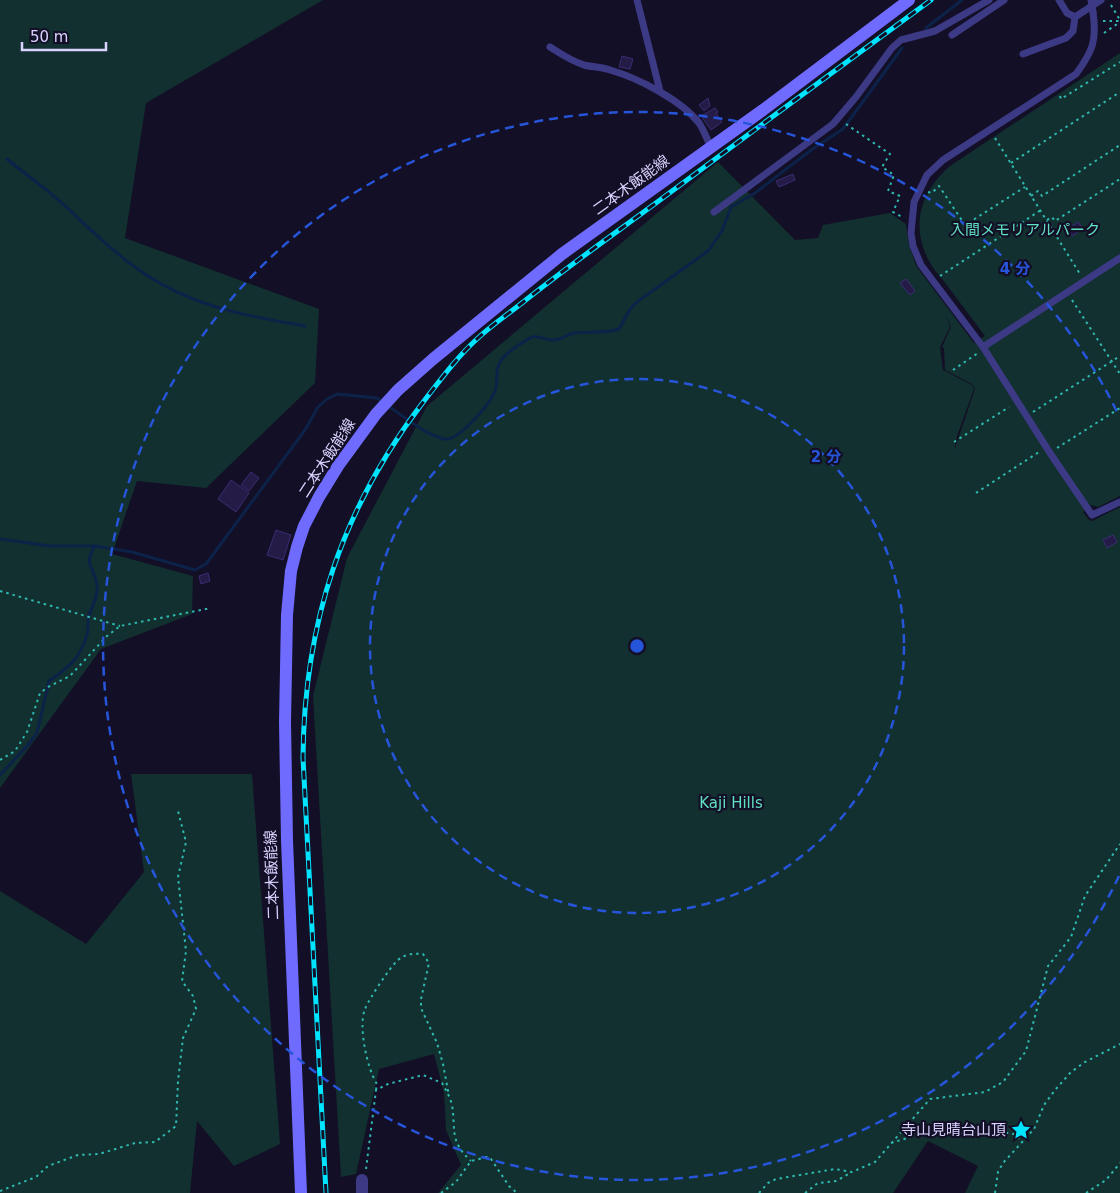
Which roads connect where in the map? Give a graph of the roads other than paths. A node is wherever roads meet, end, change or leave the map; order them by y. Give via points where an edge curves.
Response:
1 (637, 0) edge
2 (909, 0) edge
3 (989, 0) edge
4 (1004, 0) edge
5 (1059, 0) edge
6 (1091, 0) edge
7 (1101, 0) edge
8 (1075, 17) junction
9 (952, 35) dead end
10 (550, 47) dead end
11 (1023, 54) dead end
12 (660, 91) junction
13 (712, 147) junction
14 (714, 212) dead end
15 (1120, 258) edge
16 (984, 348) junction
17 (1120, 502) edge
18 (362, 1180) road end
19 (301, 1193) edge
20 (362, 1193) edge

1 - 12 lane
2 - 13 main road, 二本木飯能線
3 - 14 lane via 935,31 901,40 832,124
4 - 9 lane
5 - 8 lane via 1067,13
6 - 16 lane, bridge via 1096,32 1086,61 1076,74 944,160 928,175 914,202 911,222 913,246 920,264
7 - 8 lane
8 - 11 lane via 1072,31 1066,38
10 - 12 lane via 567,58 612,70
12 - 13 lane via 700,124
13 - 19 main road, 二本木飯能線 via 562,254 432,359 381,410 338,466 308,519 297,548 288,591 285,722
15 - 16 lane
16 - 17 lane via 1092,515
18 - 20 street

